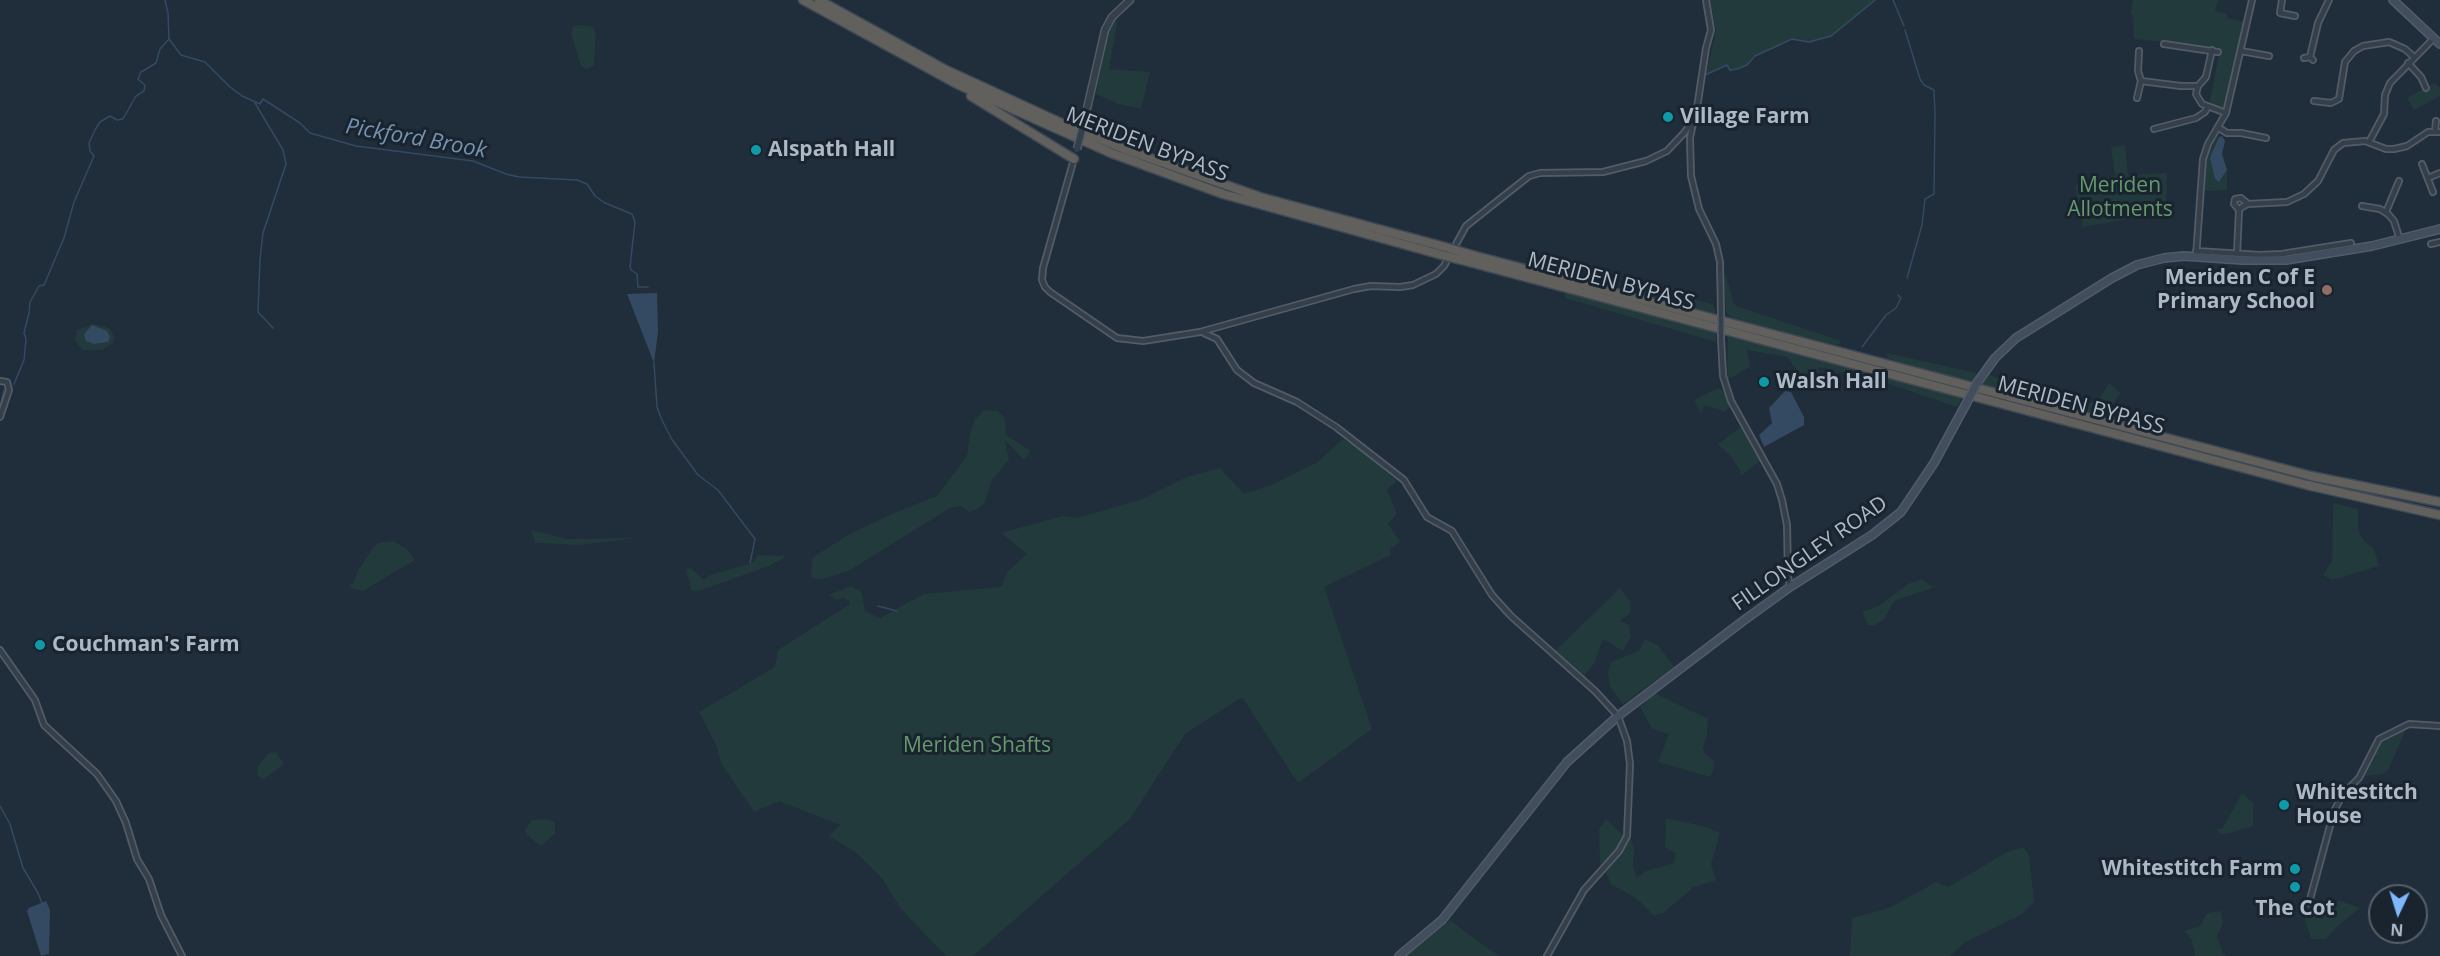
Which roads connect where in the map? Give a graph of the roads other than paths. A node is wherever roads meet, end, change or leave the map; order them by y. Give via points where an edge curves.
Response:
1 (803, 0) edge
2 (819, 0) edge
3 (1130, 0) edge
4 (1706, 0) edge
5 (2252, 0) edge
6 (2282, 0) edge
7 (2329, 0) edge
8 (2393, 0) edge
9 (2295, 16) dead end
10 (2434, 38) junction
11 (2164, 44) dead end
12 (2440, 44) edge
13 (2139, 51) dead end
14 (2241, 51) junction
15 (2269, 56) dead end
16 (2414, 57) junction
17 (2309, 59) dead end
18 (2408, 63) junction
19 (2140, 81) junction
20 (2152, 83) junction
21 (957, 84) junction
22 (2198, 86) junction
23 (2426, 88) dead end
24 (2151, 92) dead end
25 (2137, 98) dead end
26 (2314, 101) dead end
27 (2207, 108) junction
28 (2226, 113) junction
29 (1693, 120) junction
30 (2436, 121) dead end
31 (2169, 126) junction
32 (2219, 128) junction
33 (2154, 129) dead end
34 (2437, 132) edge
35 (1684, 133) junction
36 (2170, 133) dead end
37 (1690, 138) junction
38 (2266, 138) dead end
39 (2369, 142) junction
40 (1074, 159) junction
41 (2422, 164) dead end
42 (2440, 173) edge
43 (2428, 178) junction
44 (2391, 183) dead end
45 (2433, 192) dead end
46 (2248, 204) junction
47 (2362, 206) dead end
48 (2239, 210) junction
49 (2386, 212) junction
50 (2440, 229) edge
51 (2400, 240) junction
52 (2440, 242) edge
53 (2351, 243) dead end
54 (2431, 244) dead end
55 (1444, 251) junction
56 (2196, 254) junction
57 (2237, 254) junction
58 (1470, 259) junction
59 (1220, 328) junction
60 (1200, 332) junction
61 (1217, 339) junction
62 (0, 381) edge
63 (0, 417) edge
64 (2440, 502) edge
65 (2440, 515) edge
66 (1790, 587) junction
67 (0, 650) edge
68 (1618, 716) junction
69 (2440, 726) edge
70 (2309, 903) dead end
71 (182, 956) edge
72 (1399, 956) edge
73 (1547, 956) edge

1 - 21 highway, MERIDEN BYPASS
2 - 55 highway, MERIDEN BYPASS via 946,70 1127,150 1260,197
3 - 40 street, bridge via 1115,12 1105,30
4 - 29 street via 1711,30
5 - 14 street
6 - 9 street via 2280,13
7 - 17 street
8 - 10 main road
10 - 12 main road
10 - 16 street
11 - 22 street via 2215,51 2206,77
13 - 19 street
14 - 15 street
14 - 28 street
16 - 18 street
16 - 26 street via 2390,42 2363,46 2345,62 2339,99 2331,103
18 - 23 street
18 - 39 street via 2390,83 2385,95 2385,114
19 - 20 street
19 - 25 street
20 - 22 street
20 - 24 street
21 - 40 highway
21 - 55 highway, MERIDEN BYPASS via 1111,153 1223,194
22 - 27 street via 2198,99
27 - 28 street
27 - 31 street via 2196,117
28 - 32 street
29 - 35 street
29 - 37 street
30 - 34 street
31 - 33 street
31 - 36 street
32 - 38 street via 2227,133
32 - 56 street via 2203,159
34 - 39 street via 2420,135 2399,148 2386,149
35 - 37 street
35 - 59 street via 1667,151 1646,161 1603,172 1529,176 1466,226 1436,274 1413,285 1354,289
37 - 66 street, bridge via 1694,192 1720,262 1723,376 1731,401 1777,484 1787,525
39 - 46 street via 2348,141 2337,147 2318,181 2296,198
40 - 60 street via 1043,268 1045,286 1117,338 1143,341
41 - 43 street
42 - 43 street
43 - 45 street
44 - 49 street via 2397,184
46 - 48 street
46 - 48 street via 2241,198 2235,200
47 - 49 street
48 - 57 street
49 - 51 street via 2394,221
50 - 51 main road, FILLONGLEY ROAD
51 - 56 main road, FILLONGLEY ROAD via 2274,261
52 - 54 street
53 - 57 street, FILLONGLEY ROAD via 2282,254
55 - 58 highway, MERIDEN BYPASS, bridge
56 - 57 street, FILLONGLEY ROAD
56 - 66 main road, FILLONGLEY ROAD, bridge via 2150,261 2112,278 2016,338 1977,383 1934,463 1900,512 1872,535
58 - 64 highway, MERIDEN BYPASS via 2311,476
58 - 65 highway, MERIDEN BYPASS via 2287,480
59 - 60 street
59 - 61 street
60 - 61 street
61 - 68 street via 1237,370 1254,383 1297,402 1336,427 1404,480 1427,517 1452,531 1498,602
62 - 63 street via 9,384 9,390
66 - 68 main road, FILLONGLEY ROAD
67 - 71 street via 35,700 44,725 97,774 116,801 137,859
68 - 72 main road, FILLONGLEY ROAD via 1567,762 1442,920
68 - 73 street via 1630,765 1627,836 1619,851 1584,890
69 - 70 street via 2409,724 2379,739 2359,778 2343,794 2334,811

